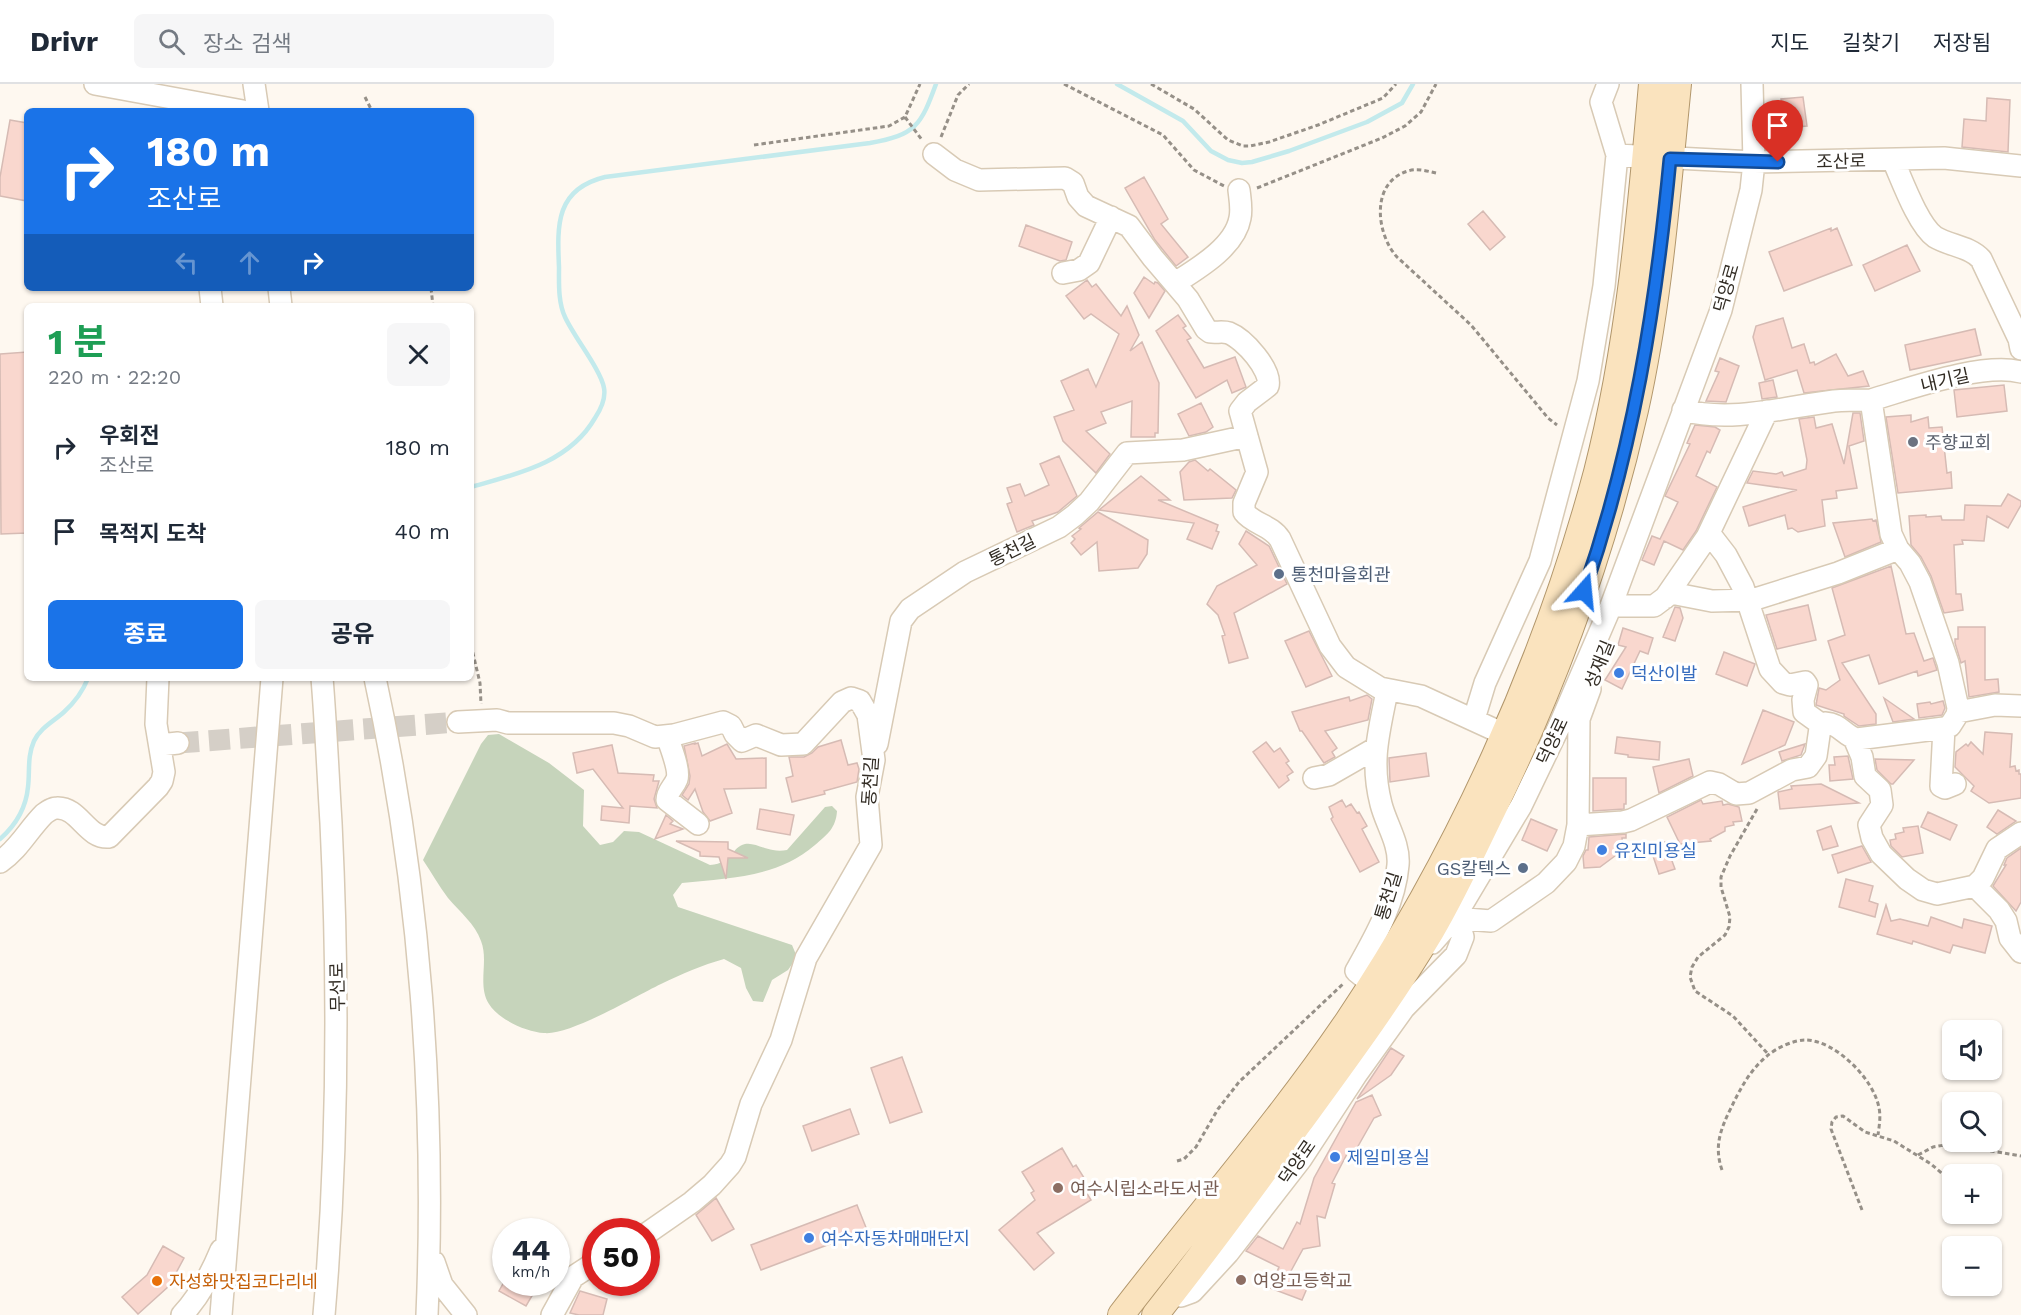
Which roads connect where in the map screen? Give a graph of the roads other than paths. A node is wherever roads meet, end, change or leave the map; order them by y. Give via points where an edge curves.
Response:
1 (95, 84) edge
2 (254, 84) edge
3 (1608, 84) edge
4 (1652, 84) edge
5 (1677, 84) edge
6 (1752, 84) edge
7 (190, 106) edge
8 (211, 108) edge
9 (258, 108) edge
10 (931, 151) road end
11 (1617, 155) junction
12 (1658, 158) junction
13 (1893, 160) junction
14 (1755, 162) junction
15 (2021, 166) edge
16 (1239, 189) road end
17 (1111, 218) junction
18 (1063, 273) dead end
19 (1175, 283) junction
20 (2021, 349) edge
21 (2021, 372) edge
22 (1870, 400) junction
23 (1683, 410) junction
24 (1767, 411) junction
25 (1247, 436) junction
26 (1709, 533) junction
27 (1898, 549) junction
28 (1665, 598) junction
29 (1748, 600) junction
30 (1611, 606) junction
31 (158, 681) edge
32 (272, 681) edge
33 (322, 681) edge
34 (376, 681) edge
35 (1387, 691) junction
36 (2021, 706) edge
37 (1958, 712) junction
38 (1474, 720) junction
39 (458, 722) tunnel mouth
40 (1822, 725) junction
41 (1944, 728) junction
42 (667, 736) junction
43 (1515, 738) junction
44 (1854, 738) junction
45 (1376, 748) junction
46 (874, 760) junction
47 (1314, 778) dead end
48 (1955, 784) dead end
49 (698, 824) dead end
50 (1578, 825) junction
51 (2021, 833) edge
52 (0, 862) edge
53 (1975, 886) junction
54 (1448, 915) junction
55 (2021, 952) edge
56 (1364, 978) junction
57 (660, 1226) edge
58 (228, 1233) junction
59 (430, 1241) junction
60 (582, 1271) edge
61 (1147, 1281) junction
62 (1171, 1295) junction
63 (325, 1305) edge
64 (182, 1315) edge
65 (220, 1315) edge
66 (427, 1315) edge
67 (465, 1315) edge
68 (552, 1315) edge
69 (1121, 1315) edge
70 (1155, 1315) edge

1 - 7 street
2 - 9 street
3 - 11 street via 1601,102
4 - 12 main road, 덕양로
5 - 12 main road, 덕양로
6 - 14 street, 덕양로
7 - 8 street
10 - 17 street via 955,170 979,180 1065,178 1073,183 1086,206
11 - 12 street, 조산로
11 - 38 street via 1588,381 1540,561 1485,683
12 - 14 street, 조산로
12 - 43 main road, 덕양로 via 1597,471 1536,659
13 - 14 street, 조산로
13 - 15 street, 조산로 via 1944,158
13 - 20 street, 조산로 via 1925,228 1981,259
14 - 23 street, 덕양로 via 1721,310
16 - 19 street via 1240,219 1232,235 1208,262
17 - 18 street via 1089,263
17 - 19 street via 1128,226
19 - 25 street via 1206,329 1236,337 1253,352 1269,378 1267,388 1241,408
21 - 22 street, 내기길 via 1963,374
22 - 24 street
22 - 27 street via 1890,526
23 - 24 street via 1719,415
23 - 30 street, 덕양로
24 - 26 street
25 - 35 street via 1257,472 1244,512 1278,535 1330,646 1342,662
25 - 46 street, 통천길 via 1183,450 1127,453 1089,502 1059,527 965,572 910,609 901,621
26 - 28 street
26 - 29 street via 1735,570
27 - 29 street via 1838,573
27 - 37 street via 1920,582 1948,663
28 - 29 street via 1676,594 1713,601
28 - 30 street via 1648,607
29 - 40 street via 1770,669 1782,683 1805,682 1804,712
30 - 50 street, 성재길 via 1611,636 1579,718
30 - 54 street, 덕양로 via 1521,806
31 - 52 street via 156,724 169,744 162,781 109,837 99,836 70,812 53,809
32 - 58 street
33 - 63 street, 무선로 via 338,1026 333,1208
34 - 59 street via 391,749 412,894 424,1024
35 - 38 street via 1421,696
35 - 45 street, 통천길
36 - 37 street via 1995,705
37 - 41 street
38 - 43 street
39 - 42 street, 동천길 via 614,723 651,737
40 - 44 street via 1835,725
40 - 50 street via 1819,748 1811,765 1792,770 1756,791 1736,794 1710,782 1631,820
41 - 44 street
41 - 48 street via 1941,786
42 - 46 street, 동천길 via 723,722 742,741 756,735 781,745 803,744 842,702 851,698 860,701 868,715
42 - 49 street via 678,775 667,800
43 - 54 main road, 덕양로
43 - 56 main road, 덕양로 via 1411,921
44 - 53 street via 1865,776 1880,790 1882,805 1869,825 1881,854 1907,879 1932,894
45 - 47 street via 1329,776
45 - 56 street, 통천길 via 1381,804 1397,849 1398,866
46 - 57 street, 동천길 via 867,797 871,845 806,958 783,1034 751,1104 735,1157 712,1185
50 - 54 street, 성재길 via 1566,862 1546,883 1491,921
51 - 53 street via 1997,849
53 - 55 street via 1999,910 2010,938
54 - 62 main road, 덕양로
54 - 62 street, 덕양로 via 1460,926 1463,937 1452,960 1404,1008 1301,1158 1228,1252 1192,1292
56 - 61 main road, 덕양로 via 1300,1089
58 - 64 street via 204,1287
58 - 65 street
59 - 66 street
59 - 67 street via 442,1285
60 - 68 street via 573,1276
61 - 62 main road
61 - 69 main road, 덕양로
62 - 70 main road, 덕양로

